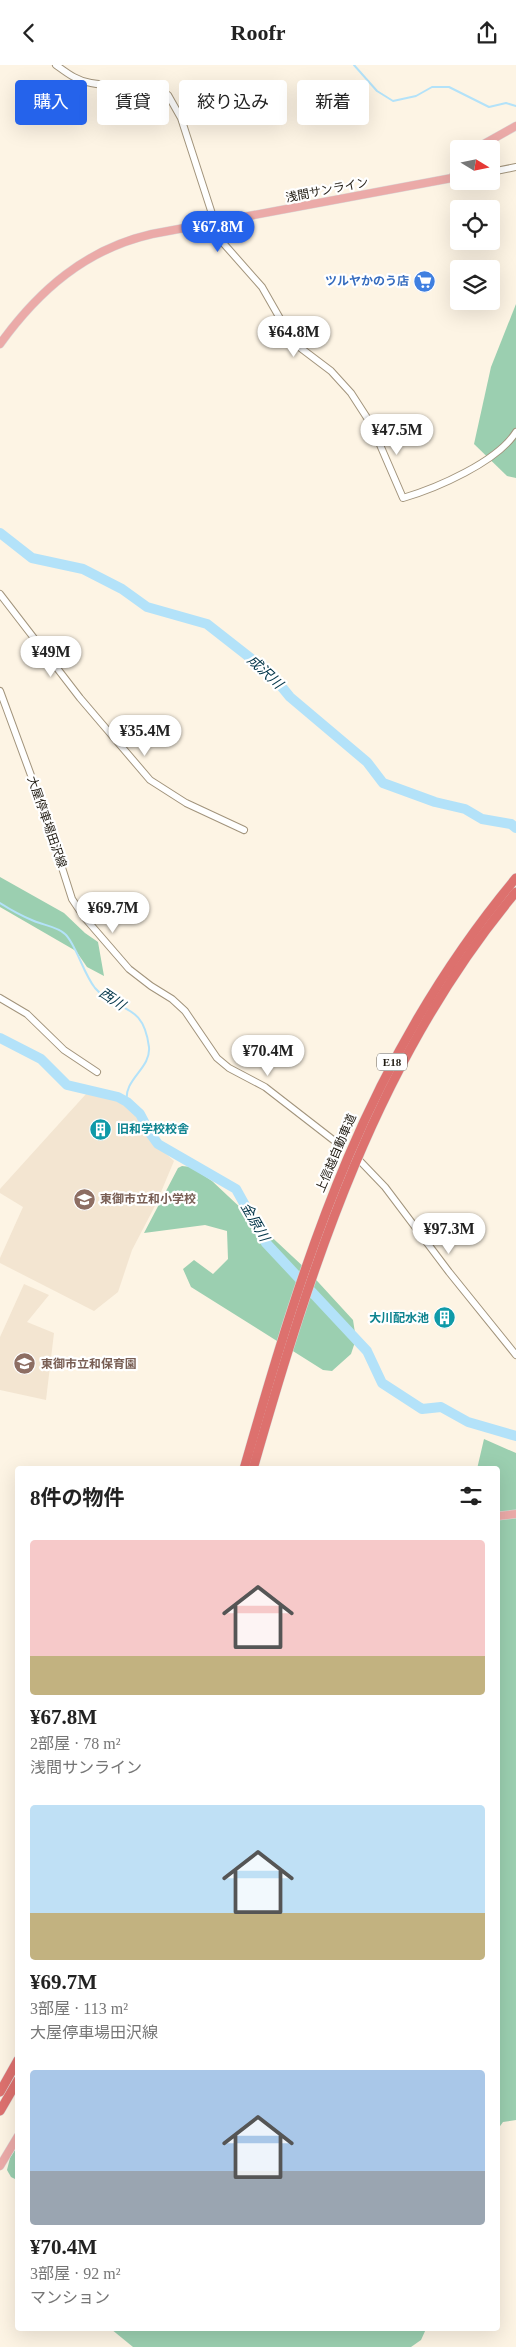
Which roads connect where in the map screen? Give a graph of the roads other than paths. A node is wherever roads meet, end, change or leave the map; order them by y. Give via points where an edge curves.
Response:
1 (56, 65) edge
2 (516, 126) edge
3 (491, 140) edge
4 (516, 167) edge
5 (500, 170) edge
6 (450, 179) edge
7 (215, 223) junction
8 (0, 344) edge
9 (516, 433) edge
10 (0, 595) edge
11 (0, 691) edge
12 (244, 830) dead end
13 (516, 878) edge
14 (516, 892) edge
15 (0, 998) edge
16 (97, 1072) dead end
17 (341, 1146) dead end
18 (361, 1162) dead end
19 (309, 1269) junction
20 (298, 1302) junction
21 (516, 1355) edge
22 (245, 1466) edge
23 (254, 1466) edge
24 (516, 1514) edge
25 (500, 1516) edge
26 (15, 2065) edge
27 (15, 2085) edge
28 (0, 2092) edge
29 (0, 2111) edge
30 (15, 2141) edge
31 (0, 2166) edge

1 - 7 street via 74,78 89,83 146,87 168,95 180,118
2 - 3 main road
4 - 5 street
6 - 7 main road, 浅間サンライン
7 - 8 main road, 浅間サンライン via 131,239 86,260 60,277 36,299
7 - 9 street via 224,244 262,287 294,343 331,371 351,393 380,442 404,498 474,467 505,447
10 - 12 street via 80,698 150,780 186,803
11 - 17 street, 大屋停車場田沢線 via 72,899 84,917 129,969 185,1011 217,1058 265,1087
13 - 19 highway, 上信越自動車道 / E18 via 451,963 406,1035 354,1140
14 - 19 highway, 上信越自動車道 / E18 via 458,968 402,1062 378,1109
15 - 16 street via 27,1014 64,1050
18 - 21 street via 385,1187
19 - 20 highway, 上信越自動車道 / E18
20 - 22 highway, 上信越自動車道 / E18
20 - 23 highway, 上信越自動車道 / E18
24 - 25 main road
26 - 28 highway
27 - 29 highway
30 - 31 main road

